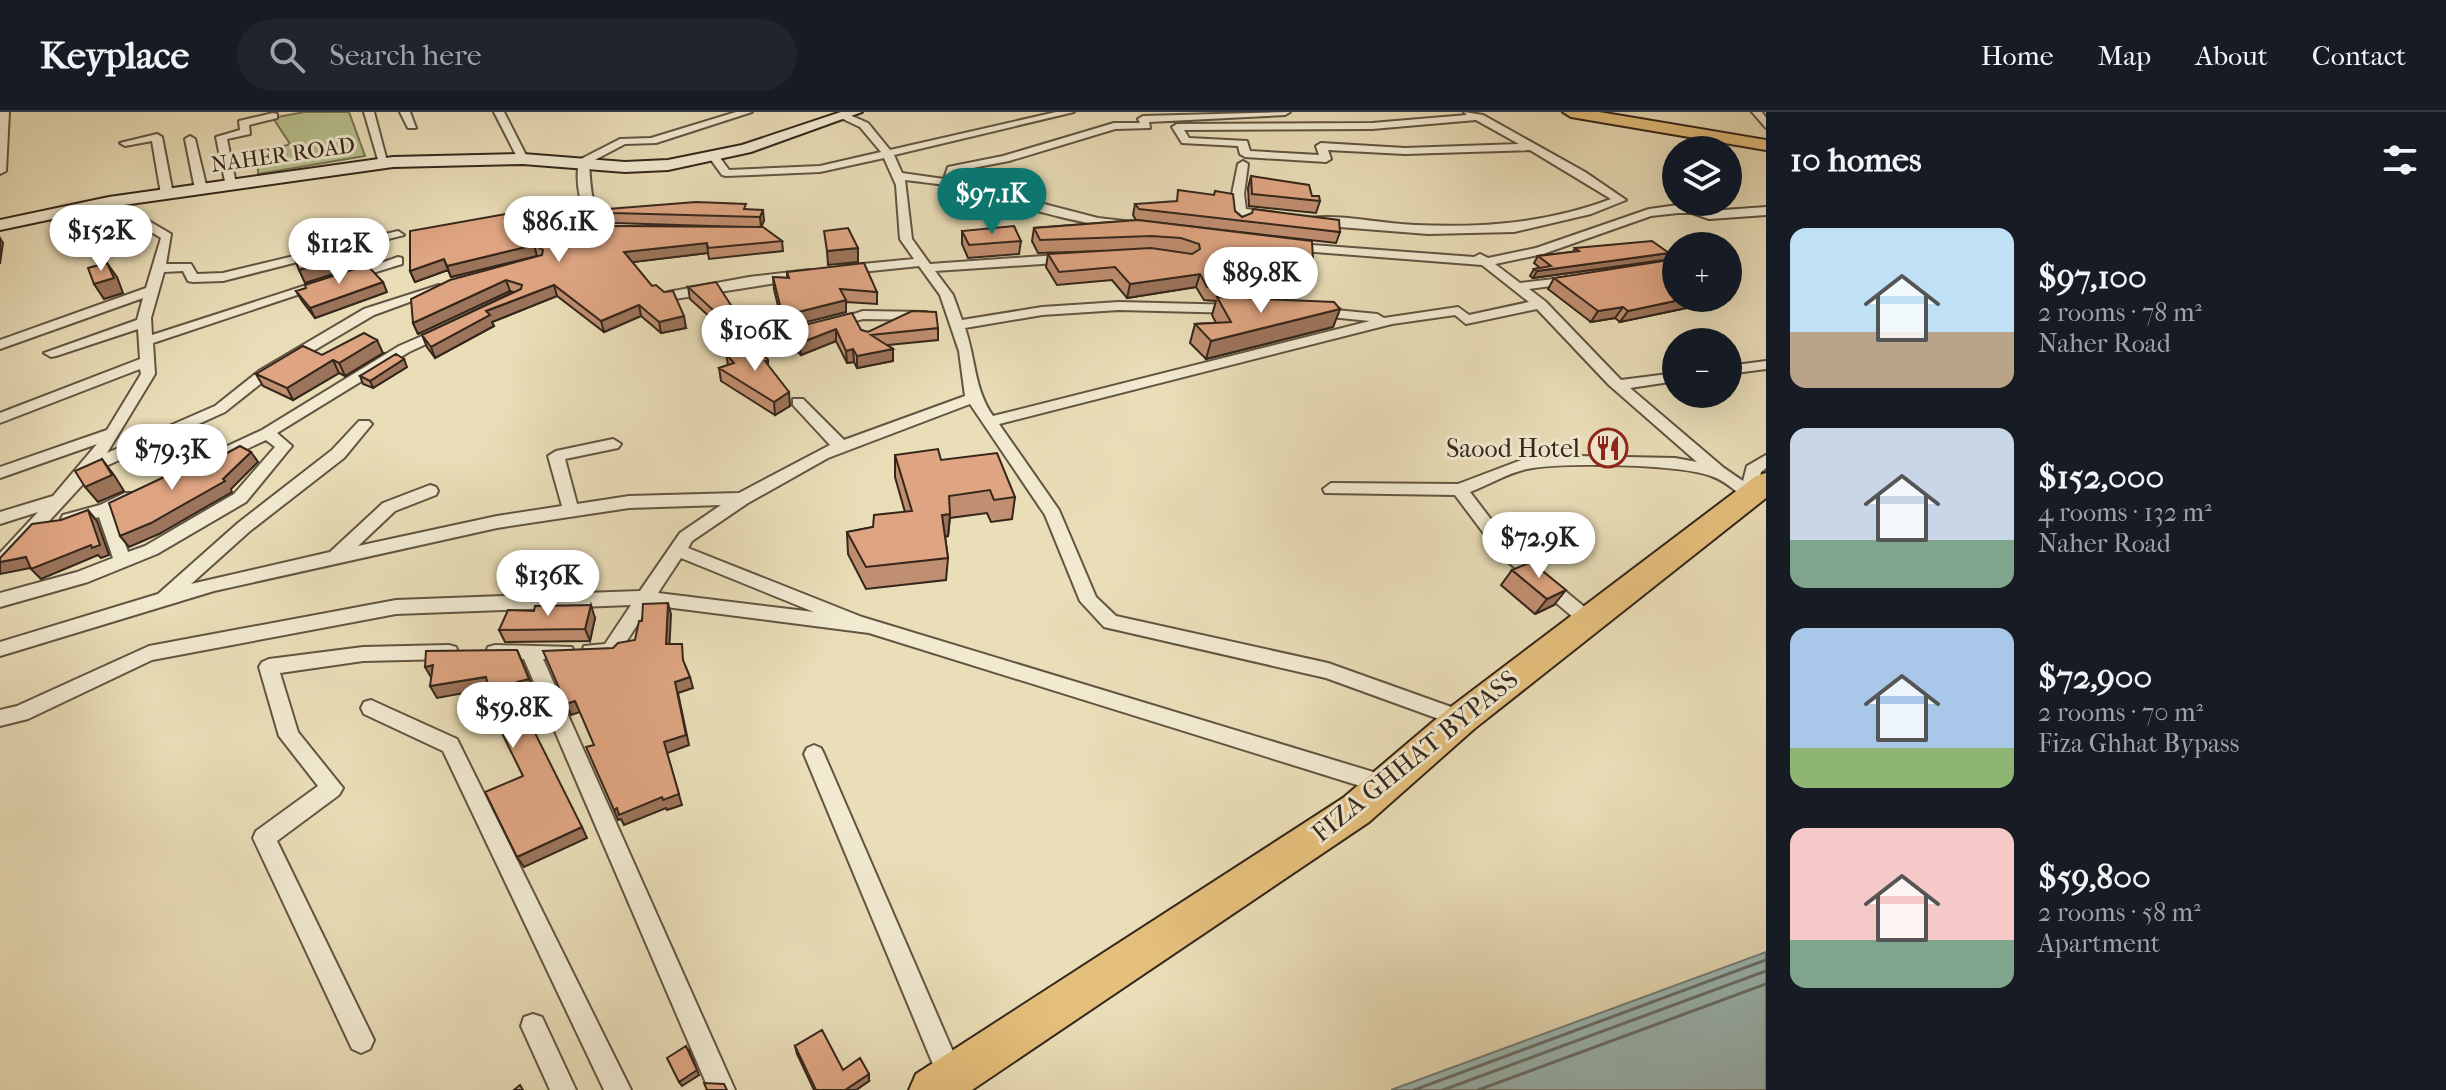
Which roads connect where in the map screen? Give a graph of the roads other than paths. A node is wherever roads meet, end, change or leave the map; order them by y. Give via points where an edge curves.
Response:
1 (4, 112) edge
2 (369, 112) edge
3 (405, 112) edge
4 (499, 112) edge
5 (747, 112) edge
6 (1069, 112) edge
7 (1285, 112) edge
8 (1571, 112) edge
9 (1757, 112) edge
10 (850, 114) edge
11 (1474, 114) edge
12 (273, 115) edge
13 (1766, 125) edge
14 (412, 126) dead end
15 (190, 139) dead end
16 (2, 141) edge
17 (125, 143) dead end
18 (1766, 145) edge
19 (1533, 147) junction
20 (888, 154) junction
21 (714, 157) junction
22 (523, 159) junction
23 (583, 162) junction
24 (384, 163) junction
25 (1243, 164) dead end
26 (0, 171) edge
27 (898, 176) junction
28 (949, 183) junction
29 (230, 184) junction
30 (201, 189) junction
31 (167, 194) junction
32 (109, 202) junction
33 (1766, 211) edge
34 (1241, 212) junction
35 (1284, 217) edge
36 (1298, 219) edge
37 (0, 225) edge
38 (1141, 225) edge
39 (611, 230) edge
40 (398, 235) dead end
41 (1239, 240) edge
42 (1277, 244) edge
43 (1093, 256) edge
44 (1482, 259) junction
45 (398, 261) dead end
46 (923, 265) junction
47 (160, 268) junction
48 (1594, 276) edge
49 (449, 285) edge
50 (1518, 287) junction
51 (153, 290) junction
52 (668, 296) edge
53 (1540, 304) junction
54 (1248, 309) edge
55 (1294, 311) edge
56 (1392, 320) junction
57 (955, 321) junction
58 (145, 322) junction
59 (460, 323) edge
60 (824, 325) edge
61 (146, 341) junction
62 (0, 345) edge
63 (51, 353) dead end
64 (147, 361) junction
65 (1766, 365) edge
66 (1742, 368) edge
67 (1662, 379) edge
68 (1618, 385) junction
69 (973, 398) junction
70 (798, 402) dead end
71 (0, 418) edge
72 (990, 422) junction
73 (364, 424) dead end
74 (113, 433) junction
75 (267, 433) junction
76 (613, 444) dead end
77 (840, 446) junction
78 (1766, 460) edge
79 (89, 467) junction
80 (1718, 472) junction
81 (0, 473) edge
82 (173, 478) edge
83 (1331, 489) dead end
84 (1760, 489) edge
85 (1460, 490) junction
86 (146, 491) edge
87 (430, 491) dead end
88 (742, 499) junction
89 (59, 500) junction
90 (105, 510) junction
91 (571, 511) junction
92 (0, 518) edge
93 (33, 527) junction
94 (677, 550) junction
95 (335, 558) junction
96 (123, 561) junction
97 (0, 564) edge
98 (645, 598) junction
99 (0, 600) edge
100 (161, 600) junction
101 (1587, 619) junction
102 (868, 626) junction
103 (0, 649) edge
104 (530, 652) junction
105 (371, 708) dead end
106 (0, 718) edge
107 (1461, 719) junction
108 (814, 754) dead end
109 (1386, 785) junction
110 (533, 1026) dead end
111 (361, 1040) dead end
112 (941, 1084) edge
113 (563, 1090) edge
114 (618, 1090) edge
115 (722, 1090) edge

1 - 16 street
2 - 24 street
3 - 14 street
4 - 22 street
5 - 23 street via 652,141 624,141
6 - 20 street
7 - 28 street via 1143,119 1146,126 1114,126 952,169
8 - 18 main road
9 - 13 street
10 - 20 street
10 - 21 main road, NAHER ROAD
11 - 19 street
11 - 19 street via 1372,126 1177,127 1186,141 1243,143 1245,154 1326,159 1321,146 1405,151
12 - 29 street via 243,123 246,132 221,137
15 - 30 street
16 - 26 street
17 - 31 street via 157,137
19 - 36 street via 1620,200 1514,228 1425,230
20 - 21 street via 771,173 726,173
20 - 27 street
21 - 23 main road, NAHER ROAD via 639,166
22 - 23 main road, NAHER ROAD
22 - 24 main road, NAHER ROAD
23 - 39 street via 589,214
24 - 29 main road, NAHER ROAD
25 - 34 street
27 - 28 street
27 - 46 street via 906,239
28 - 38 street via 1098,222
29 - 30 main road, NAHER ROAD
30 - 31 main road, NAHER ROAD
31 - 32 main road, NAHER ROAD
32 - 37 main road, NAHER ROAD
32 - 47 street via 167,237
33 - 44 street via 1649,213 1539,251
34 - 35 street
34 - 41 street
40 - 47 street via 223,277 193,278 187,267
42 - 44 street
43 - 46 street
44 - 50 street
45 - 61 street
46 - 52 street via 749,281
46 - 57 street via 946,295
47 - 51 street
48 - 50 street
49 - 79 street via 369,312 264,374 220,409
50 - 53 street
51 - 58 street
51 - 62 street
53 - 56 street via 1466,320 1458,311
53 - 68 street
54 - 57 street via 1119,306
55 - 56 street
56 - 72 street
57 - 60 street via 863,315
57 - 69 street
58 - 61 street
58 - 63 street
59 - 75 street via 404,349
61 - 64 street
64 - 71 street
64 - 74 street via 148,374
65 - 66 street
67 - 68 street
68 - 80 street
69 - 72 street
69 - 77 street
70 - 77 street
72 - 107 street via 1053,514 1089,601 1110,622 1328,671
73 - 100 street via 338,454
74 - 79 street
74 - 81 street
75 - 82 street
75 - 96 street via 284,446 240,498
76 - 91 street via 556,456
77 - 88 street
78 - 84 street via 1753,470
79 - 89 street
80 - 84 street
80 - 85 street via 1675,463 1524,464
83 - 85 street
84 - 101 highway, FIZA GHHAT BYPASS
85 - 101 street via 1506,551
86 - 90 street
87 - 95 street via 389,507
88 - 91 street via 629,502
88 - 94 street via 686,537
89 - 92 street
89 - 93 street
90 - 93 street
90 - 96 street
91 - 95 street
93 - 97 street
94 - 98 street
94 - 102 street
95 - 100 street
96 - 99 street
98 - 102 street
98 - 104 street via 610,651
98 - 106 street via 381,609 149,653
100 - 103 street
101 - 107 highway, FIZA GHHAT BYPASS
102 - 109 street
104 - 111 street via 363,654 269,667 289,736 332,788 264,838
104 - 115 street
105 - 114 street via 450,745
107 - 109 highway, FIZA GHHAT BYPASS
108 - 112 street
109 - 112 highway, FIZA GHHAT BYPASS via 1343,819
110 - 113 street

